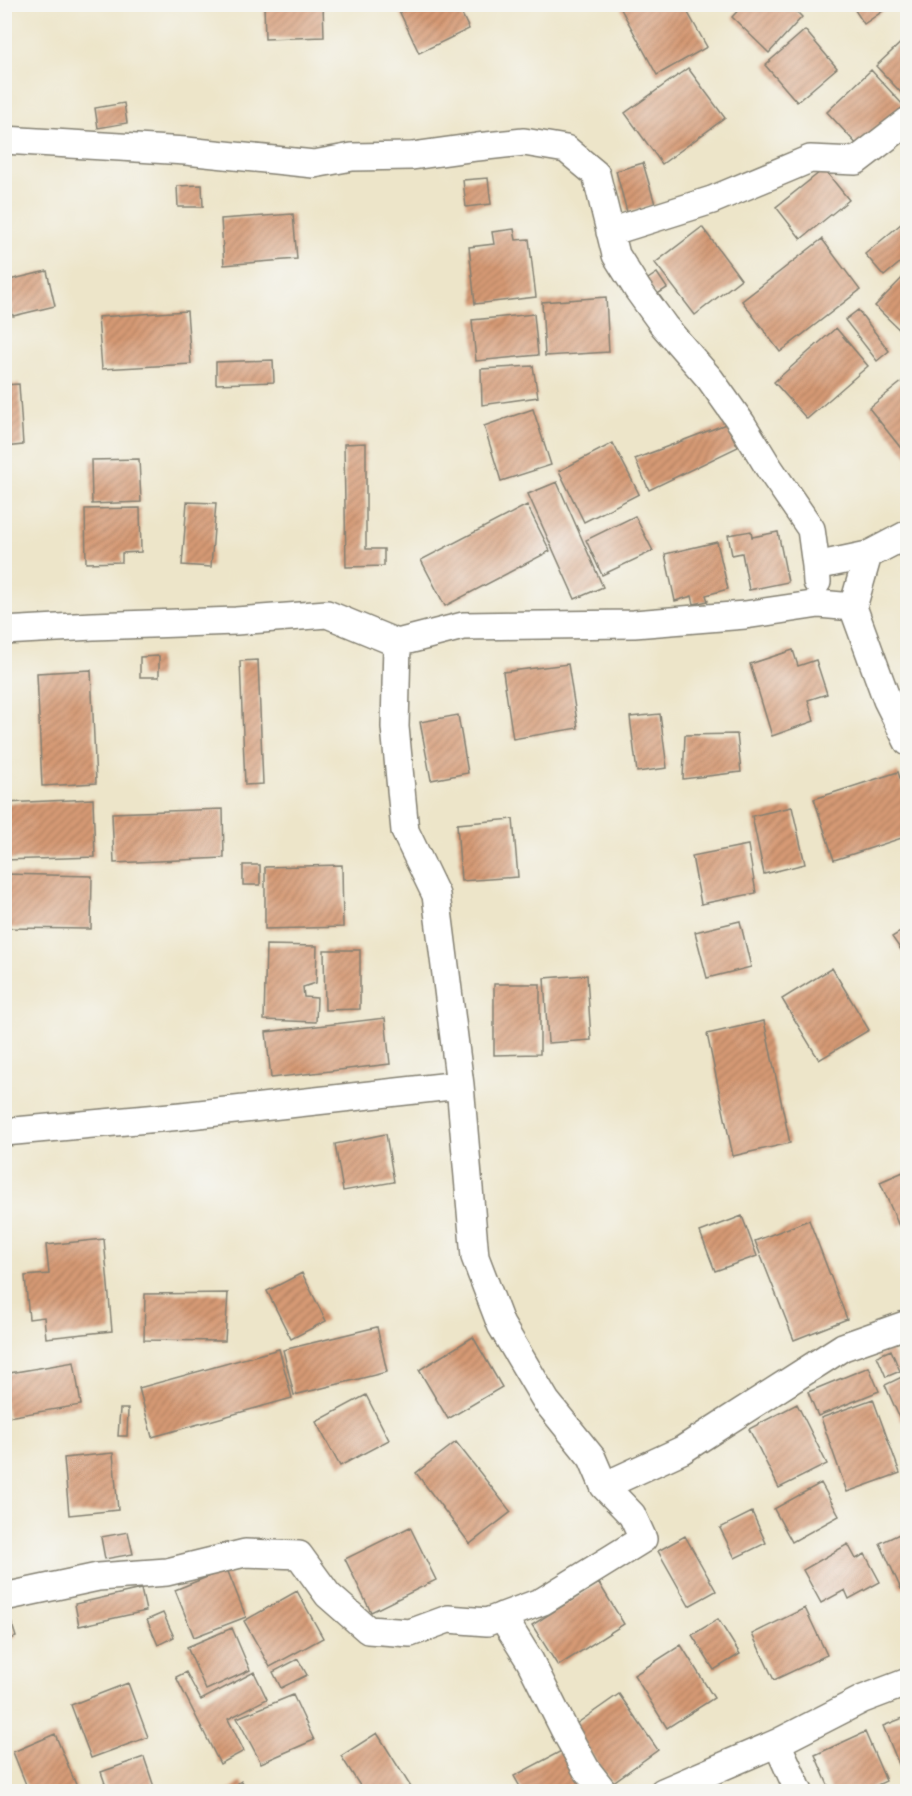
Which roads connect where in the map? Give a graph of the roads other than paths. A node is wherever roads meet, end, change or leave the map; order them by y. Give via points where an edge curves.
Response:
1 (908, 121) edge
2 (4, 140) edge
3 (610, 232) junction
4 (908, 534) edge
5 (868, 555) junction
6 (816, 566) junction
7 (819, 604) junction
8 (853, 607) junction
9 (4, 631) edge
10 (397, 643) junction
11 (908, 742) edge
12 (460, 1085) junction
13 (4, 1132) edge
14 (908, 1323) edge
15 (604, 1486) junction
16 (4, 1597) edge
17 (502, 1616) junction
18 (908, 1682) edge
19 (777, 1743) junction
20 (604, 1791) edge
21 (663, 1791) edge
22 (799, 1791) edge

1 - 3 street via 856,161 810,159 712,200
2 - 3 street via 186,151 314,164 352,157 412,156 525,142 566,149 596,174
3 - 6 street via 616,255 638,290 711,379 811,529
4 - 5 street
5 - 6 street
5 - 8 street
6 - 7 street
7 - 8 street
7 - 10 street via 634,624 463,626
8 - 11 street via 887,700
9 - 10 street via 327,614
10 - 12 street via 395,727 405,831 436,895
12 - 13 street
12 - 15 street via 475,1257 501,1325 546,1401 592,1458
14 - 15 street via 843,1347 682,1450
15 - 17 street via 632,1515 643,1539 543,1601
16 - 17 street via 98,1577 167,1572 245,1553 299,1555 328,1595 368,1630 410,1633 448,1619 487,1622
17 - 20 street via 586,1769
18 - 19 street via 863,1699
19 - 21 street
19 - 22 street

